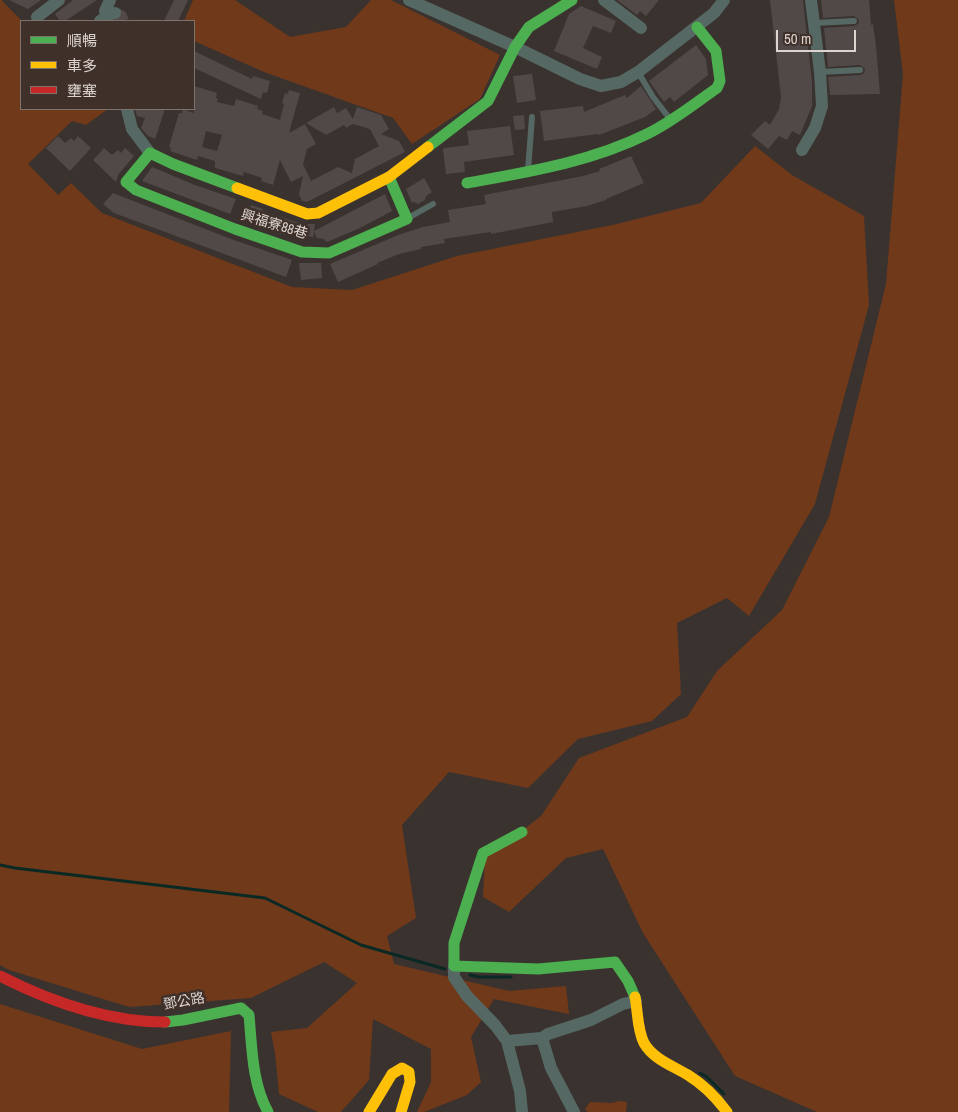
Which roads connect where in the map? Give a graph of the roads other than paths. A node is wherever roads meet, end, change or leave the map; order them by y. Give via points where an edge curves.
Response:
1 (59, 0) edge
2 (408, 0) edge
3 (572, 0) edge
4 (604, 0) edge
5 (724, 0) edge
6 (812, 0) edge
7 (37, 17) dead end
8 (854, 21) dead end
9 (814, 23) junction
10 (696, 27) junction
11 (641, 28) dead end
12 (515, 47) junction
13 (860, 70) dead end
14 (638, 72) junction
15 (820, 72) junction
16 (127, 110) edge
17 (532, 117) dead end
18 (671, 120) junction
19 (802, 150) dead end
20 (150, 153) junction
21 (528, 172) junction
22 (389, 177) junction
23 (467, 182) dead end
24 (433, 204) dead end
25 (407, 219) junction
26 (522, 832) dead end
27 (454, 966) junction
28 (0, 976) edge
29 (636, 1001) junction
30 (542, 1038) junction
31 (507, 1041) junction
32 (268, 1112) edge
33 (369, 1112) edge
34 (401, 1112) edge
35 (522, 1112) edge
36 (574, 1112) edge
37 (726, 1112) edge

1 - 7 street
2 - 12 street
3 - 12 street, 興福寮88巷 via 529,27
4 - 11 street
5 - 10 street via 714,14
6 - 9 street
8 - 9 lane
9 - 15 street
10 - 14 street
10 - 18 street via 716,51 720,81 717,88
12 - 14 street via 601,86 621,82
12 - 22 street, 興福寮88巷 via 488,101
13 - 15 lane
14 - 18 lane
15 - 19 street via 822,106 815,128
16 - 20 street, 興福寮88巷 via 132,130
17 - 21 lane
18 - 21 street via 638,139 568,163
20 - 22 street, 興福寮88巷 via 308,214 318,213
20 - 25 street, 興福寮88巷 via 126,182 136,190 302,252 329,253
21 - 23 street
22 - 25 street
24 - 25 lane
26 - 27 street via 483,853 454,943
27 - 29 street via 538,968 615,962
27 - 31 street via 454,977 467,996
28 - 32 street, 鄧公路 via 35,994 138,1022 168,1022 241,1008 248,1016 260,1097
29 - 30 street
29 - 37 street via 641,1035 648,1049 716,1096
30 - 31 street
30 - 36 street via 551,1068
31 - 35 street
33 - 34 street via 392,1074 402,1068 409,1072 410,1082

